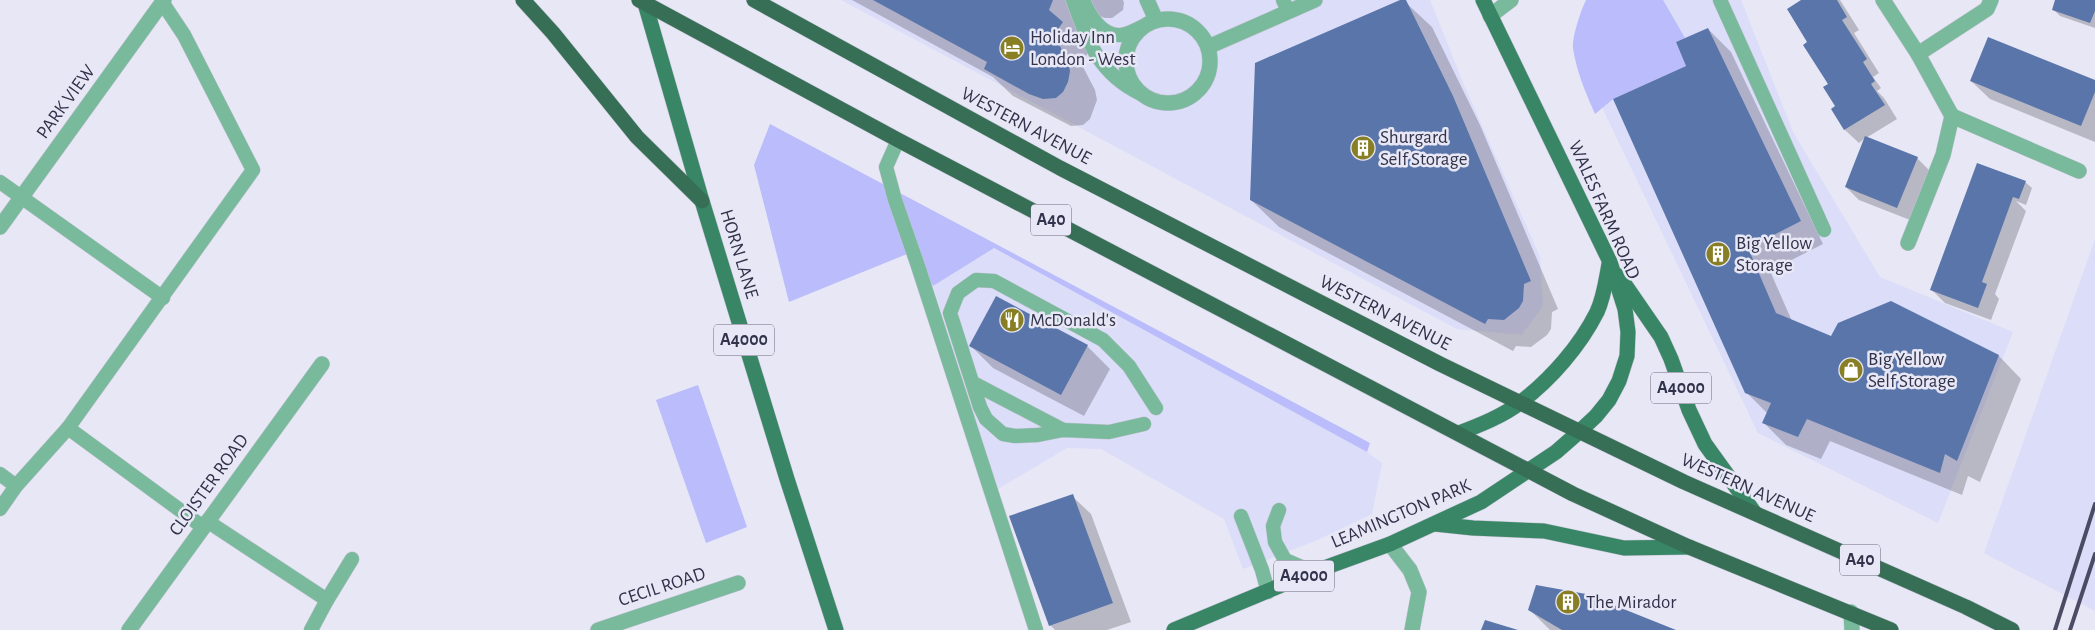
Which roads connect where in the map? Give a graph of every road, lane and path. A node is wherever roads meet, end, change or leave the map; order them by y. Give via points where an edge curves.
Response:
1 (523, 0) edge
2 (754, 0) edge
3 (1073, 0) edge
4 (1083, 0) edge
5 (1147, 0) edge
6 (1314, 0) edge
7 (1483, 0) edge
8 (1511, 0) edge
9 (1720, 0) edge
10 (1883, 0) edge
11 (1991, 0) edge
12 (163, 1) edge
13 (643, 1) edge
14 (1285, 6) edge
15 (1490, 16) junction
16 (1150, 23) junction
17 (1208, 47) junction
18 (1918, 54) junction
19 (1141, 94) junction
20 (1952, 116) junction
21 (898, 140) junction
22 (2079, 171) dead end
23 (0, 182) edge
24 (22, 197) junction
25 (702, 202) junction
26 (0, 227) edge
27 (1824, 230) dead end
28 (1908, 243) dead end
29 (1610, 262) junction
30 (163, 298) junction
31 (322, 364) dead end
32 (973, 383) junction
33 (1520, 403) junction
34 (1156, 408) dead end
35 (1144, 424) dead end
36 (68, 428) junction
37 (1064, 430) junction
38 (1580, 431) junction
39 (1460, 433) junction
40 (1528, 471) junction
41 (0, 474) edge
42 (16, 486) junction
43 (0, 509) edge
44 (1279, 510) dead end
45 (1754, 512) junction
46 (1241, 516) dead end
47 (205, 524) junction
48 (1434, 524) junction
49 (1390, 544) junction
50 (1689, 547) junction
51 (352, 559) dead end
52 (1313, 572) junction
53 (738, 583) dead end
54 (1268, 592) junction
55 (327, 600) junction
56 (1851, 612) junction
57 (129, 630) edge
58 (311, 630) edge
59 (598, 630) edge
60 (836, 630) edge
61 (1036, 630) edge
62 (1174, 630) edge
63 (1412, 630) edge
64 (1852, 630) edge
65 (1891, 630) edge
66 (2012, 630) edge

1 - 25 highway, A4000 via 637,137
2 - 33 highway, WESTERN AVENUE / A40 via 1060,168
3 - 19 lane via 1090,44 1107,70 1124,86
4 - 16 lane via 1094,20 1118,36
5 - 16 street
6 - 14 street
7 - 15 main road, WALES FARM ROAD / A4000
8 - 15 street
9 - 27 lane
10 - 18 street
11 - 18 street via 1986,9
12 - 24 street, PARK VIEW
12 - 30 lane via 184,35 253,170
13 - 21 highway, A40
13 - 25 main road, HORN LANE / A4000
14 - 17 street
15 - 29 main road, WALES FARM ROAD / A4000
16 - 17 street via 1169,18 1182,20 1203,35
16 - 19 street via 1134,34 1126,59 1132,84
17 - 19 street via 1211,60 1209,74 1193,95 1180,102 1167,103
18 - 20 street
20 - 22 street
20 - 28 street via 1943,155
21 - 39 highway, A40
21 - 61 lane via 886,167 895,200
23 - 24 lane
24 - 26 street, PARK VIEW
24 - 30 lane
25 - 60 main road, HORN LANE / A4000
29 - 33 main road via 1597,311 1587,329 1569,354
29 - 38 main road, WALES FARM ROAD / A4000 via 1625,309 1627,356 1609,400
29 - 45 main road, A4000 via 1661,338 1705,444
30 - 36 lane
31 - 47 street, CLOISTER ROAD
32 - 34 lane via 950,313 958,293 976,280 994,281 1103,340 1129,366
32 - 37 lane
32 - 37 lane via 986,419 1003,434 1038,435
33 - 38 highway, WESTERN AVENUE / A40
33 - 39 main road
35 - 37 lane via 1102,432
36 - 42 lane
36 - 47 lane
38 - 40 main road, WALES FARM ROAD / A4000
38 - 45 highway, WESTERN AVENUE / A40
39 - 40 highway, A40
40 - 48 main road, LEAMINGTON PARK / A4000 via 1481,502
40 - 50 highway, A40
41 - 42 lane
42 - 43 lane
44 - 52 lane via 1273,526 1275,542 1285,560
45 - 66 highway, WESTERN AVENUE / A40
46 - 54 lane
47 - 55 lane
47 - 57 street, CLOISTER ROAD
48 - 49 main road, LEAMINGTON PARK / A4000
48 - 50 main road via 1544,531 1624,548
49 - 52 main road, LEAMINGTON PARK / A4000
49 - 63 street via 1410,570 1419,592
50 - 56 highway, A40
51 - 55 lane
52 - 54 main road, LEAMINGTON PARK / A4000
53 - 59 street, CECIL ROAD
54 - 62 main road, LEAMINGTON PARK / A4000
55 - 58 lane
56 - 64 street
56 - 65 highway, A40

